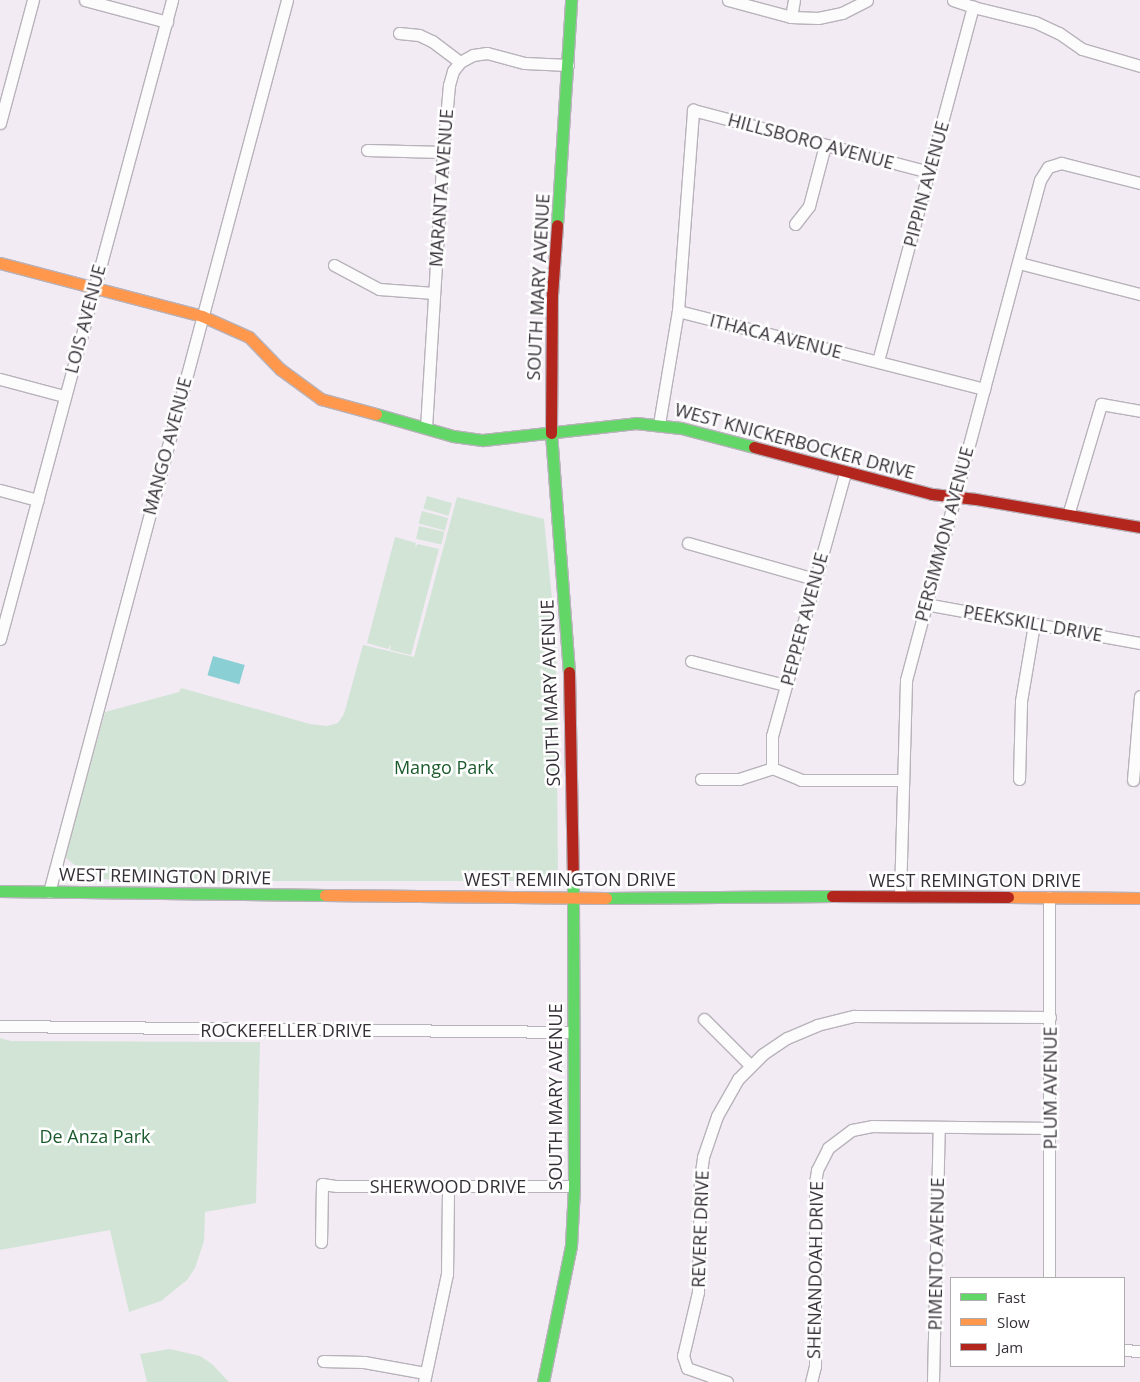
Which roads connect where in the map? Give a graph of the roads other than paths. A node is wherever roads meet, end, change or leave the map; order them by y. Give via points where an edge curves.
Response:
1 (33, 0) edge
2 (86, 0) edge
3 (172, 0) edge
4 (287, 0) edge
5 (571, 0) edge
6 (728, 0) edge
7 (794, 0) edge
8 (867, 0) edge
9 (954, 0) edge
10 (973, 8) junction
11 (791, 17) junction
12 (167, 22) junction
13 (399, 32) dead end
14 (460, 62) junction
15 (568, 66) junction
16 (1140, 66) edge
17 (0, 123) edge
18 (825, 145) junction
19 (367, 150) dead end
20 (443, 152) junction
21 (929, 172) junction
22 (1140, 183) edge
23 (795, 224) dead end
24 (0, 262) edge
25 (1019, 263) junction
26 (334, 265) dead end
27 (94, 287) junction
28 (434, 293) junction
29 (1140, 294) edge
30 (678, 311) junction
31 (202, 316) junction
32 (878, 361) junction
33 (0, 380) edge
34 (984, 389) junction
35 (64, 396) junction
36 (1140, 411) edge
37 (659, 424) junction
38 (426, 428) junction
39 (551, 434) junction
40 (845, 472) junction
41 (0, 490) edge
42 (953, 496) junction
43 (38, 500) junction
44 (1068, 515) junction
45 (1140, 527) edge
46 (688, 543) dead end
47 (814, 579) junction
48 (926, 604) junction
49 (5, 606) edge
50 (1034, 624) junction
51 (0, 639) edge
52 (1140, 643) edge
53 (691, 661) dead end
54 (785, 685) junction
55 (1140, 696) edge
56 (772, 768) junction
57 (701, 779) dead end
58 (1019, 779) dead end
59 (903, 780) junction
60 (1133, 780) dead end
61 (0, 891) edge
62 (49, 892) junction
63 (900, 896) junction
64 (1049, 897) junction
65 (572, 898) junction
66 (1140, 898) edge
67 (1050, 1017) junction
68 (704, 1019) dead end
69 (0, 1026) edge
70 (573, 1032) junction
71 (750, 1065) junction
72 (939, 1127) junction
73 (1050, 1128) junction
74 (448, 1186) junction
75 (574, 1186) junction
76 (321, 1242) dead end
77 (1049, 1277) edge
78 (1125, 1350) edge
79 (1140, 1351) edge
80 (323, 1361) dead end
81 (424, 1377) edge
82 (543, 1382) edge
83 (727, 1382) edge
84 (810, 1382) edge
85 (933, 1382) edge

1 - 17 street
2 - 12 street
3 - 12 street, LOIS AVENUE
4 - 31 street, MANGO AVENUE
5 - 15 street, SOUTH MARY AVENUE
6 - 11 street
7 - 11 street
8 - 11 street via 832,16
9 - 10 street
10 - 16 street via 1035,22 1082,49
10 - 21 street, PIPPIN AVENUE
12 - 27 street, LOIS AVENUE
13 - 14 street via 432,41
14 - 15 street via 487,52 525,63
14 - 20 street, MARANTA AVENUE via 449,84
15 - 39 street, SOUTH MARY AVENUE via 552,295
18 - 21 street, HILLSBORO AVENUE
18 - 23 street via 809,206
18 - 30 street, HILLSBORO AVENUE via 693,110
19 - 20 street
20 - 28 street, MARANTA AVENUE
21 - 32 street, PIPPIN AVENUE
22 - 25 street, PERSIMMON AVENUE via 1061,163 1048,167 1040,180
24 - 27 street, WEST KNICKERBOCKER DRIVE
25 - 29 street
25 - 34 street, PERSIMMON AVENUE
26 - 28 street via 379,289
27 - 31 street, WEST KNICKERBOCKER DRIVE
27 - 35 street, LOIS AVENUE
28 - 38 street, MARANTA AVENUE
30 - 32 street, ITHACA AVENUE
30 - 37 street
31 - 38 street, WEST KNICKERBOCKER DRIVE via 249,337 280,369 321,399
31 - 62 street, MANGO AVENUE
32 - 34 street, ITHACA AVENUE
33 - 35 street
34 - 42 street, PERSIMMON AVENUE
35 - 43 street, LOIS AVENUE
36 - 44 street via 1101,404
37 - 39 street, WEST KNICKERBOCKER DRIVE via 636,423
37 - 40 street, WEST KNICKERBOCKER DRIVE
38 - 39 street, WEST KNICKERBOCKER DRIVE via 483,440
39 - 65 street, SOUTH MARY AVENUE via 569,653
40 - 42 street, WEST KNICKERBOCKER DRIVE via 932,494
40 - 47 street, PEPPER AVENUE
41 - 43 street
42 - 44 street, WEST KNICKERBOCKER DRIVE
42 - 48 street, PERSIMMON AVENUE
43 - 49 street, LOIS AVENUE
44 - 45 street, WEST KNICKERBOCKER DRIVE
46 - 47 street
47 - 54 street, PEPPER AVENUE
48 - 50 street, PEEKSKILL DRIVE
48 - 59 street, PERSIMMON AVENUE via 906,680
49 - 51 street, LOIS AVENUE
50 - 52 street, PEEKSKILL DRIVE
50 - 58 street via 1022,701
53 - 54 street
54 - 56 street, PEPPER AVENUE via 772,736
55 - 60 street
56 - 57 street via 739,779
56 - 59 street via 802,780
59 - 63 street, PERSIMMON AVENUE
61 - 62 street, WEST REMINGTON DRIVE
62 - 65 street, WEST REMINGTON DRIVE
63 - 64 street, WEST REMINGTON DRIVE
63 - 65 street, WEST REMINGTON DRIVE
64 - 66 street, WEST REMINGTON DRIVE
64 - 67 street, PLUM AVENUE
65 - 70 street, SOUTH MARY AVENUE
67 - 71 street, REVERE DRIVE via 854,1016 800,1032
67 - 73 street, PLUM AVENUE
68 - 71 street
69 - 70 street, ROCKEFELLER DRIVE
70 - 75 street, SOUTH MARY AVENUE
71 - 83 street, REVERE DRIVE via 717,1116 703,1157 698,1292 683,1356 687,1368
72 - 73 street, SHENANDOAH DRIVE
72 - 84 street, SHENANDOAH DRIVE via 862,1128 843,1135 821,1158 815,1183 815,1366
72 - 85 street, PIMENTO AVENUE
73 - 77 street, PLUM AVENUE
74 - 75 street, SHERWOOD DRIVE
74 - 76 street, SHERWOOD DRIVE via 322,1184
74 - 81 street via 446,1274
75 - 82 street, SOUTH MARY AVENUE via 571,1246
78 - 79 street
80 - 81 street via 364,1362

